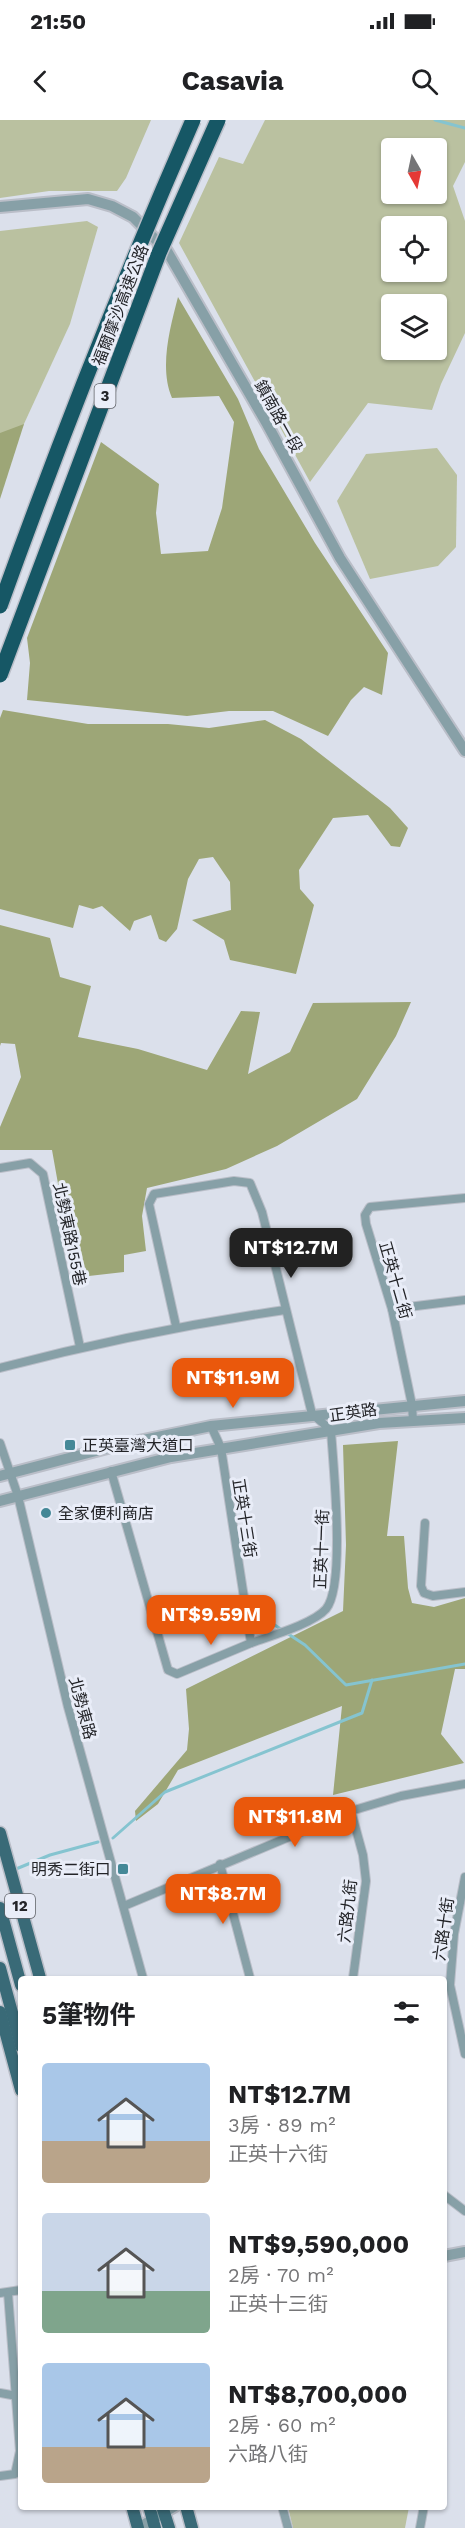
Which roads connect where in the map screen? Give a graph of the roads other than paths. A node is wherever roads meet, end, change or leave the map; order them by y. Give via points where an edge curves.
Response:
1 (193, 120) edge
2 (218, 120) edge
3 (0, 207) edge
4 (0, 606) edge
5 (0, 675) edge
6 (465, 751) edge
7 (0, 1168) edge
8 (465, 1198) edge
9 (465, 1300) edge
10 (392, 1309) junction
11 (285, 1310) junction
12 (176, 1326) junction
13 (80, 1347) junction
14 (0, 1368) edge
15 (465, 1401) edge
16 (412, 1405) junction
17 (312, 1414) junction
18 (465, 1418) edge
19 (413, 1421) junction
20 (211, 1426) junction
21 (331, 1430) junction
22 (0, 1443) edge
23 (221, 1448) junction
24 (111, 1471) junction
25 (4, 1475) edge
26 (18, 1496) junction
27 (0, 1501) edge
28 (425, 1523) dead end
29 (465, 1592) edge
30 (251, 1643) junction
31 (465, 1784) edge
32 (351, 1811) junction
33 (0, 1833) edge
34 (220, 1864) junction
35 (465, 1877) edge
36 (124, 1906) junction
37 (0, 1908) edge
38 (0, 1968) edge
39 (19, 1976) edge
40 (39, 1976) edge
41 (142, 1976) edge
42 (249, 1976) edge
43 (353, 1976) edge
44 (1, 2020) edge
45 (18, 2035) edge
46 (465, 2054) edge
47 (18, 2080) edge
48 (447, 2197) edge
49 (465, 2211) edge
50 (465, 2252) edge
51 (447, 2255) edge
52 (4, 2293) edge
53 (0, 2393) edge
54 (18, 2395) edge
55 (18, 2402) edge
56 (18, 2467) edge
57 (0, 2476) edge
58 (133, 2510) edge
59 (165, 2510) edge
60 (167, 2510) edge
61 (187, 2510) edge
62 (283, 2510) edge
63 (423, 2510) edge
64 (152, 2518) edge
65 (138, 2528) edge
66 (169, 2528) edge
67 (192, 2528) edge
68 (288, 2528) edge
69 (420, 2528) edge

1 - 4 highway, 福爾摩沙高速公路 / 3, bridge via 53,459
2 - 5 highway, 福爾摩沙高速公路 / 3, bridge via 159,253
3 - 6 street, 鎮南路一段 via 88,199 133,217 167,251 340,558
7 - 13 street, 北勢東路155巷 via 30,1163 43,1174
8 - 10 street, 正英十二街 via 370,1207 365,1215 366,1224
9 - 10 street
10 - 16 street, 正英十二街
11 - 12 street
11 - 12 street via 256,1193 250,1183 234,1181 154,1194 149,1204
11 - 17 street
12 - 13 street
13 - 14 street
15 - 16 street, 正英路
16 - 17 street, 正英路
16 - 19 street, 正英十二街
17 - 20 street, 正英路
17 - 21 street
18 - 19 street, 正英路
19 - 21 street, 正英路
20 - 23 street, 正英十三街
20 - 25 street, 正英路
21 - 23 street, 正英路
21 - 30 street, 正英十一街 via 338,1528 333,1595 326,1609 314,1618
22 - 25 street, 北勢東路
23 - 24 street, 正英路
23 - 30 street, 正英十三街
24 - 26 street, 正英路
24 - 30 street via 168,1670 177,1674
25 - 26 street, 北勢東路
26 - 27 street, 正英路
26 - 36 street, 北勢東路 via 69,1714
28 - 29 street via 421,1586 424,1593 433,1596
31 - 32 street via 401,1796
32 - 34 street
32 - 43 street, 六路九街 via 366,1881
33 - 40 main road, 12
34 - 36 street
34 - 42 street
35 - 46 street, 六路十街 via 454,1934 450,1985
36 - 41 street, 北勢東路
37 - 39 main road, 12
38 - 45 main road
44 - 47 main road
48 - 49 street
50 - 51 street
52 - 54 street
53 - 55 street
56 - 57 street via 15,2474
58 - 65 main road
59 - 64 street
60 - 66 main road
61 - 67 main road
62 - 68 street
63 - 69 street
64 - 65 street

